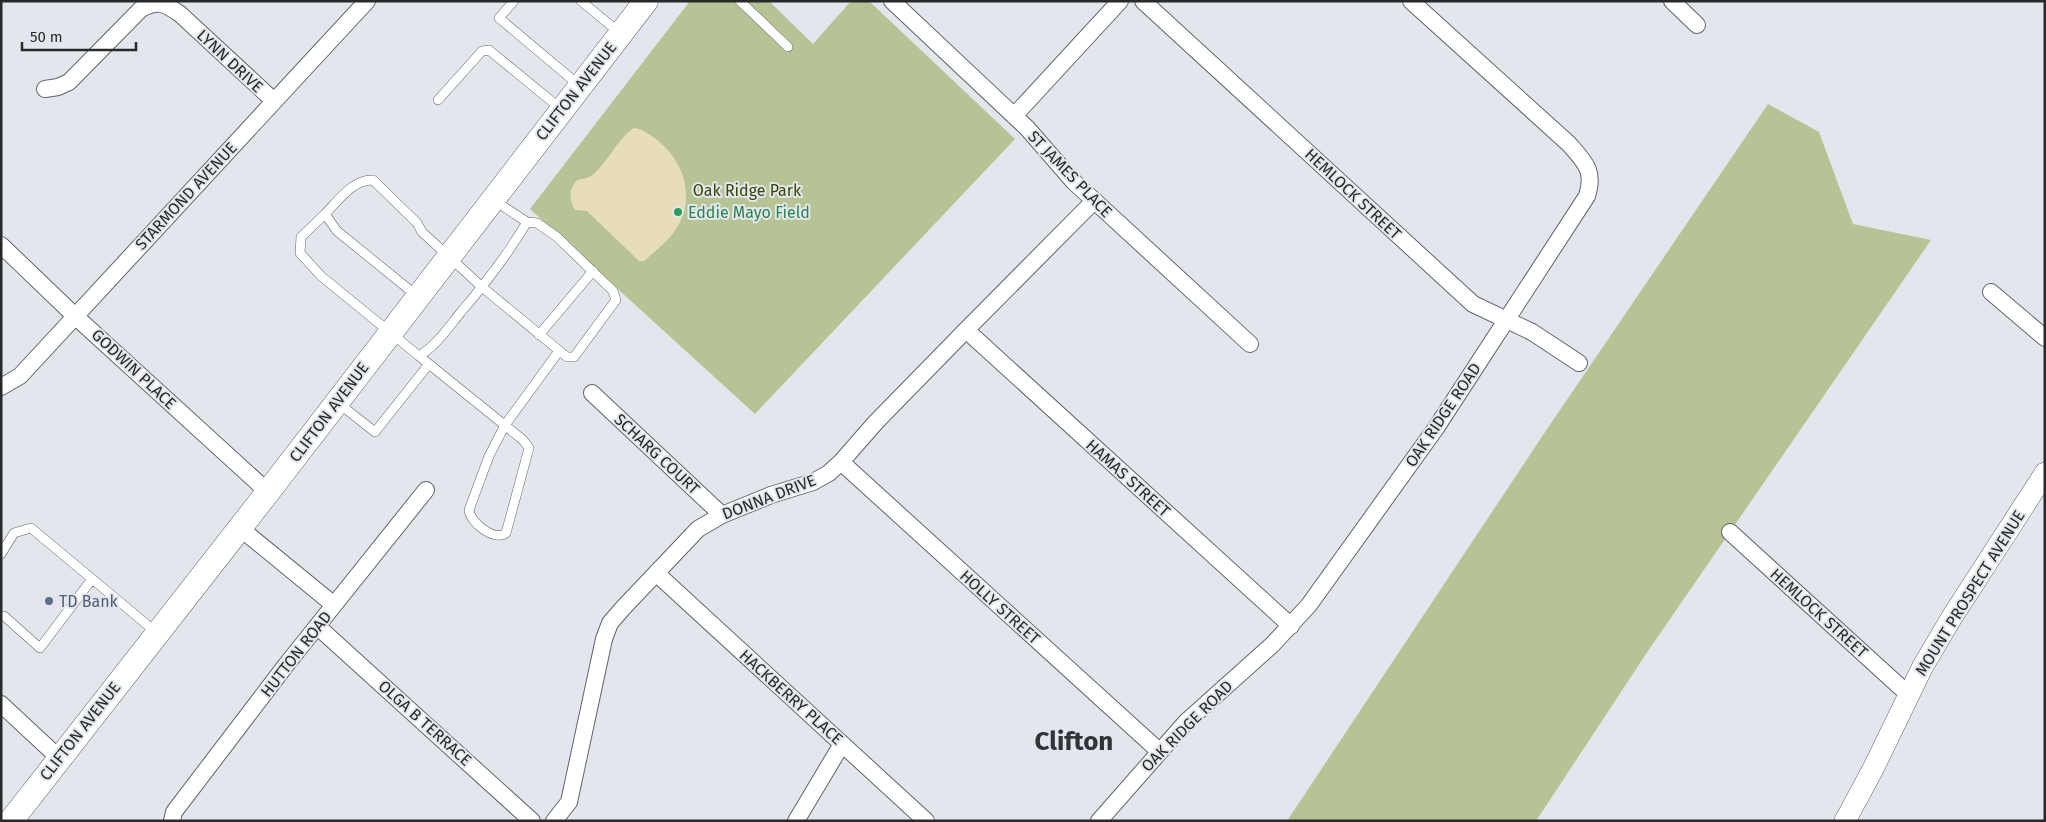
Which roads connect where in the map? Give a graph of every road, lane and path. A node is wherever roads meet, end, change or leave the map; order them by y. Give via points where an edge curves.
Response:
1 (367, 1) edge
2 (514, 1) edge
3 (581, 1) edge
4 (646, 1) edge
5 (740, 1) edge
6 (892, 1) edge
7 (1120, 1) edge
8 (1143, 1) edge
9 (1411, 1) edge
10 (1672, 1) edge
11 (1697, 24) dead end
12 (620, 34) junction
13 (788, 47) dead end
14 (580, 86) junction
15 (45, 89) dead end
16 (438, 100) dead end
17 (274, 101) junction
18 (562, 109) junction
19 (1014, 116) junction
20 (492, 199) junction
21 (1094, 201) junction
22 (325, 214) junction
23 (527, 222) junction
24 (1, 245) edge
25 (449, 256) junction
26 (593, 271) junction
27 (482, 288) junction
28 (1991, 292) dead end
29 (418, 297) junction
30 (75, 316) junction
31 (1507, 320) junction
32 (966, 330) junction
33 (390, 332) junction
34 (539, 335) junction
35 (2045, 338) edge
36 (1250, 344) dead end
37 (559, 351) junction
38 (419, 356) junction
39 (1579, 363) dead end
40 (429, 364) junction
41 (1, 387) edge
42 (592, 393) dead end
43 (337, 402) junction
44 (505, 425) junction
45 (841, 462) junction
46 (2045, 473) edge
47 (426, 490) dead end
48 (268, 492) junction
49 (722, 515) junction
50 (240, 528) junction
51 (1730, 532) dead end
52 (1, 554) edge
53 (656, 573) junction
54 (92, 579) junction
55 (334, 605) junction
56 (4, 616) dead end
57 (317, 626) junction
58 (1291, 626) junction
59 (157, 634) junction
60 (1909, 695) junction
61 (1, 704) edge
62 (842, 744) junction
63 (1159, 751) junction
64 (59, 758) junction
65 (11, 821) edge
66 (172, 821) edge
67 (532, 821) edge
68 (554, 821) edge
69 (796, 821) edge
70 (926, 821) edge
71 (1099, 821) edge
72 (1845, 821) edge

1 - 17 street, STARMOND AVENUE
2 - 14 lane via 499,18
3 - 12 lane
4 - 12 main road, CLIFTON AVENUE
5 - 13 lane
6 - 19 street, ST JAMES PLACE
7 - 19 street
8 - 31 street, HEMLOCK STREET via 1473,304
9 - 31 street, OAK RIDGE ROAD via 1569,144 1590,172 1587,196
10 - 11 street
12 - 14 main road, CLIFTON AVENUE
14 - 18 main road, CLIFTON AVENUE
15 - 17 street, LYNN DRIVE via 69,82 141,9 153,3 168,6 180,14
16 - 18 lane via 482,51 489,50
17 - 30 street, STARMOND AVENUE
18 - 20 main road, CLIFTON AVENUE
19 - 21 street, ST JAMES PLACE
20 - 23 lane
20 - 25 main road, CLIFTON AVENUE
21 - 32 street, DONNA DRIVE
21 - 36 street, ST JAMES PLACE
22 - 25 lane via 350,188 364,180 373,180
22 - 29 lane via 337,231
22 - 33 lane via 301,237 300,253 322,276
23 - 26 lane via 537,223 557,237
23 - 27 lane
24 - 30 street, GODWIN PLACE
25 - 27 lane
25 - 29 main road, CLIFTON AVENUE
26 - 34 lane
26 - 37 lane via 613,291 616,300 574,356 567,357
27 - 34 lane
27 - 38 lane via 432,347
28 - 35 street
29 - 33 main road, CLIFTON AVENUE
30 - 41 street, STARMOND AVENUE via 20,376
30 - 48 street, GODWIN PLACE
31 - 39 street, HEMLOCK STREET via 1532,332
31 - 58 street, OAK RIDGE ROAD via 1436,428
32 - 45 street, DONNA DRIVE
32 - 58 street, HAMAS STREET
33 - 38 lane
33 - 43 main road, CLIFTON AVENUE
34 - 37 lane
37 - 44 lane
38 - 40 lane
40 - 43 lane via 375,432
40 - 44 lane
42 - 49 street, SCHARG COURT
43 - 48 main road, CLIFTON AVENUE
44 - 44 lane via 529,448 506,533 502,536 490,534 469,515 469,510 489,456
45 - 49 street, DONNA DRIVE via 813,482
45 - 63 street, HOLLY STREET
46 - 60 street, MOUNT PROSPECT AVENUE via 1952,617 1922,666
47 - 55 street, HUTTON ROAD
48 - 50 main road, CLIFTON AVENUE
49 - 53 street, DONNA DRIVE via 698,529
50 - 55 street
50 - 59 main road, CLIFTON AVENUE
51 - 60 street, HEMLOCK STREET
52 - 54 lane via 14,533 31,528
53 - 62 street, HACKBERRY PLACE
53 - 68 street, DONNA DRIVE via 610,623 568,802
54 - 56 lane via 40,648
54 - 59 lane
55 - 57 street, HUTTON ROAD
57 - 66 street, HUTTON ROAD via 174,812
57 - 67 street, OLGA B TERRACE
58 - 63 street, OAK RIDGE ROAD
59 - 64 main road, CLIFTON AVENUE
60 - 72 street, MOUNT PROSPECT AVENUE
61 - 64 street
62 - 69 street
62 - 70 street, HACKBERRY PLACE
63 - 71 street, OAK RIDGE ROAD
64 - 65 main road, CLIFTON AVENUE

